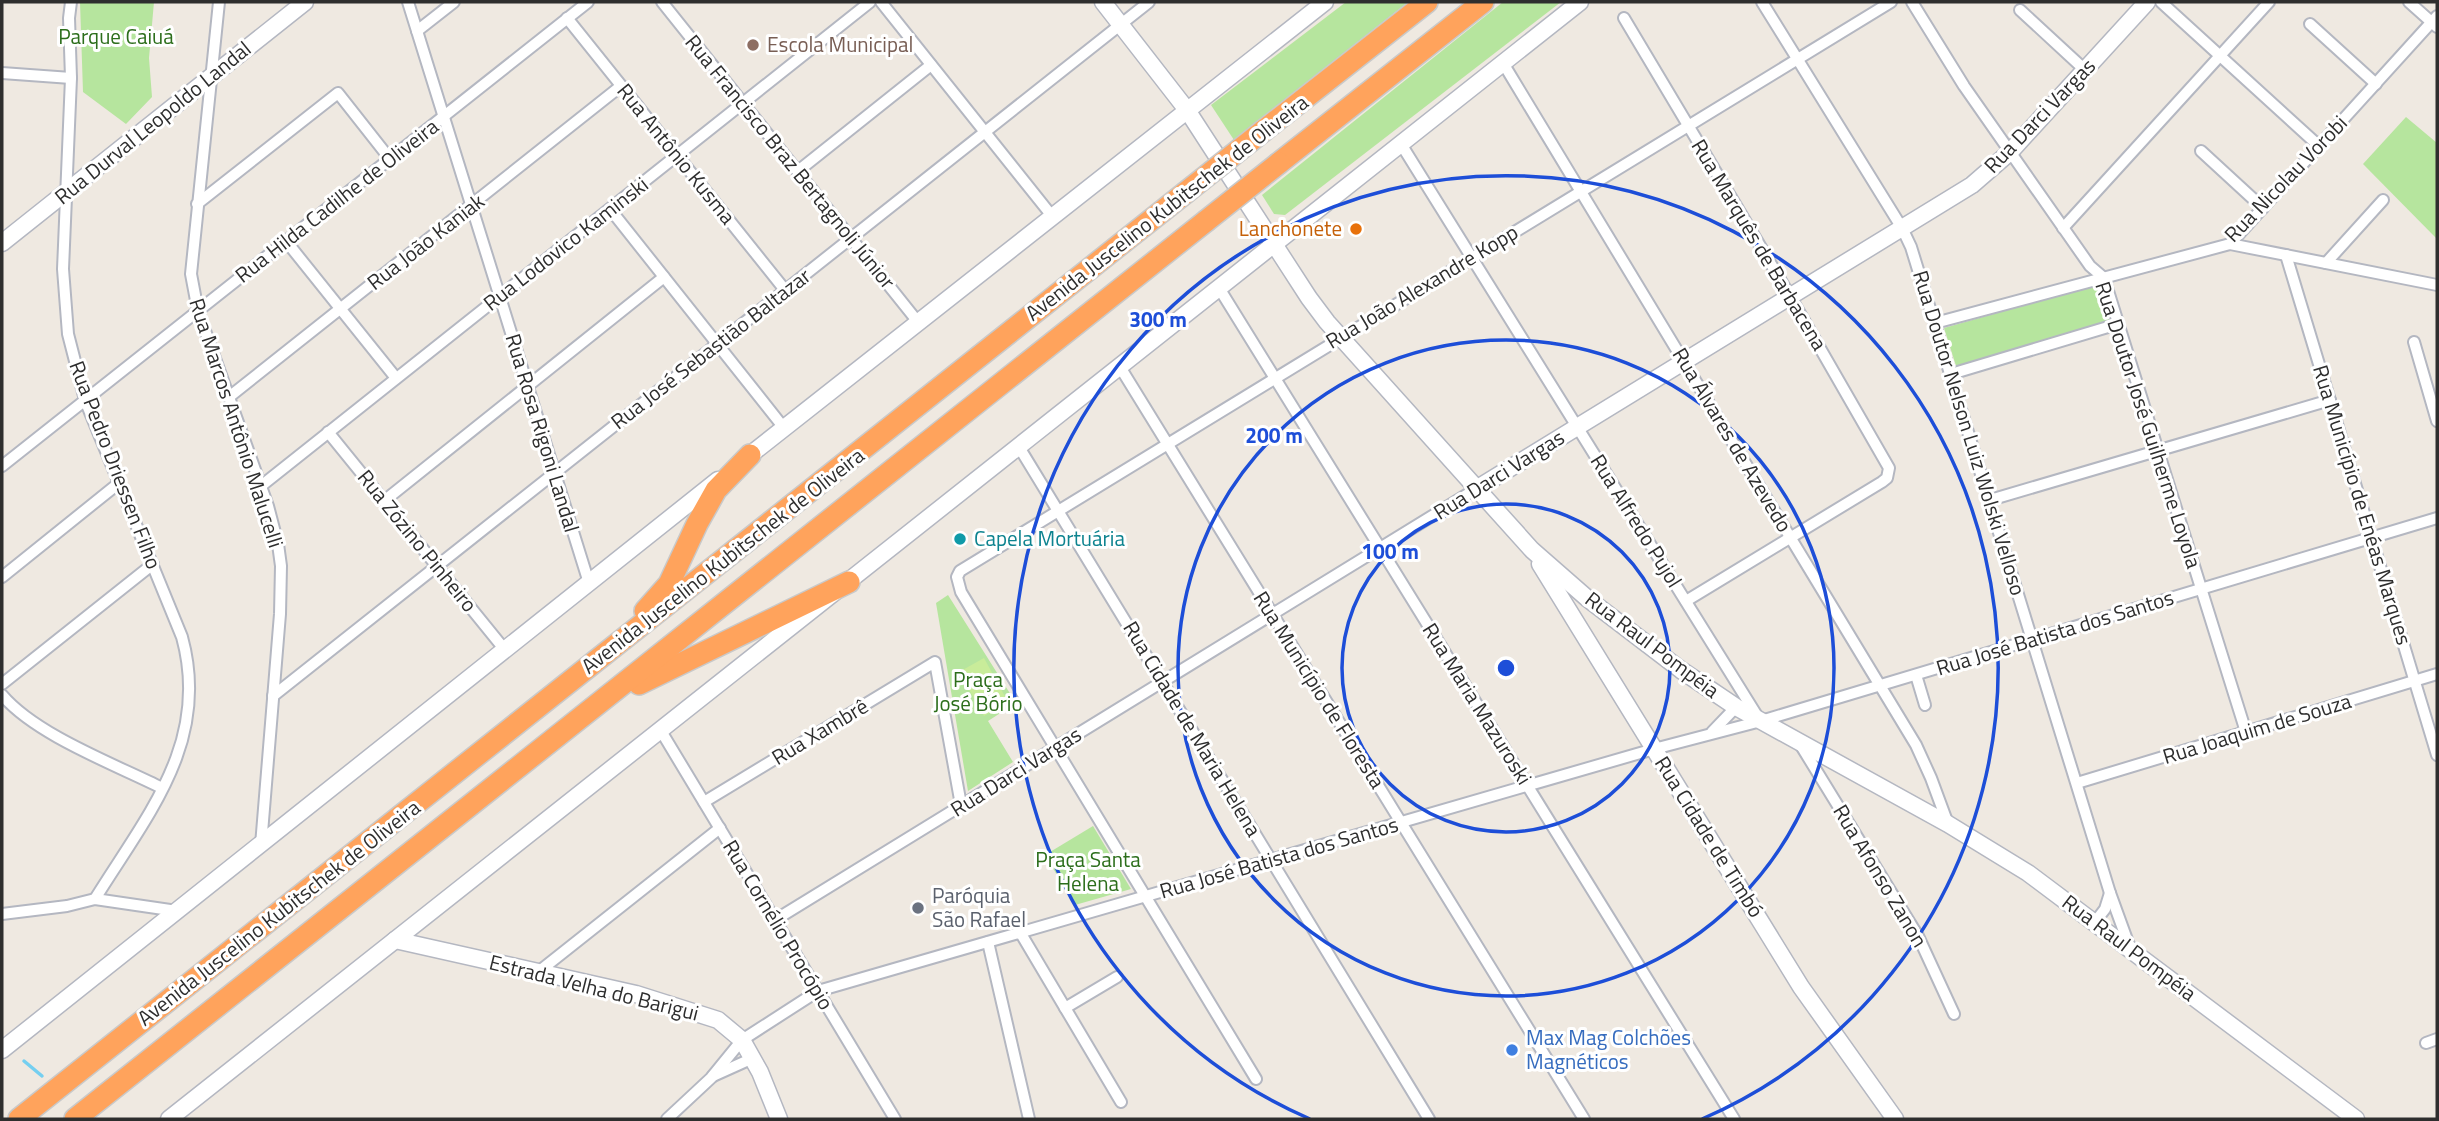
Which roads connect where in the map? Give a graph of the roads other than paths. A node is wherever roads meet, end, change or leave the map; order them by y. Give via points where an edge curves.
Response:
1 (71, 2) edge
2 (219, 2) edge
3 (305, 2) edge
4 (408, 2) edge
5 (454, 2) edge
6 (588, 2) edge
7 (662, 2) edge
8 (870, 2) edge
9 (881, 2) edge
10 (1103, 2) edge
11 (1149, 2) edge
12 (1325, 2) edge
13 (1427, 2) edge
14 (1483, 2) edge
15 (1580, 2) edge
16 (1762, 2) edge
17 (1891, 2) edge
18 (1912, 2) edge
19 (2147, 2) edge
20 (2161, 2) edge
21 (2269, 2) edge
22 (2409, 2) edge
23 (2020, 10) dead end
24 (1624, 18) dead end
25 (567, 19) junction
26 (2435, 22) edge
27 (1121, 24) junction
28 (2310, 24) dead end
29 (417, 31) junction
30 (2220, 56) junction
31 (1798, 59) junction
32 (1503, 63) junction
33 (931, 65) junction
34 (2085, 70) junction
35 (2, 73) edge
36 (211, 77) junction
37 (71, 78) junction
38 (2375, 84) junction
39 (621, 86) junction
40 (743, 103) junction
41 (1186, 110) junction
42 (444, 116) junction
43 (1688, 125) junction
44 (985, 132) junction
45 (1401, 144) junction
46 (2319, 146) junction
47 (2201, 151) dead end
48 (2010, 152) junction
49 (677, 155) junction
50 (390, 159) junction
51 (798, 172) junction
52 (1581, 191) junction
53 (66, 192) junction
54 (2383, 200) dead end
55 (197, 204) junction
56 (472, 206) junction
57 (2263, 208) junction
58 (610, 209) junction
59 (1052, 216) junction
60 (1902, 228) junction
61 (2063, 228) junction
62 (851, 238) junction
63 (286, 241) junction
64 (2, 243) edge
65 (1274, 244) junction
66 (2230, 244) junction
67 (2286, 255) junction
68 (1472, 257) junction
69 (2326, 263) junction
70 (664, 277) junction
71 (2104, 278) junction
72 (2437, 285) edge
73 (1219, 288) junction
74 (785, 290) junction
75 (500, 296) junction
76 (1790, 296) junction
77 (341, 309) junction
78 (198, 311) junction
79 (918, 322) junction
80 (1935, 323) junction
81 (2118, 324) junction
82 (1340, 337) junction
83 (2414, 342) dead end
84 (718, 344) junction
85 (1684, 361) junction
86 (1119, 367) junction
87 (1951, 374) junction
88 (1275, 377) junction
89 (396, 378) junction
90 (528, 386) junction
91 (229, 397) junction
92 (85, 400) junction
93 (2330, 400) junction
94 (2437, 421) edge
95 (1577, 427) junction
96 (784, 428) junction
97 (328, 432) junction
98 (1166, 443) junction
99 (1019, 447) junction
100 (2158, 450) junction
101 (750, 455) junction
102 (2, 466) edge
103 (555, 473) junction
104 (119, 483) junction
105 (261, 485) junction
106 (1476, 489) junction
107 (1990, 500) junction
108 (384, 501) junction
109 (1058, 509) junction
110 (2437, 518) edge
111 (1791, 538) junction
112 (2371, 538) junction
113 (1380, 548) junction
114 (1532, 550) junction
115 (153, 564) junction
116 (438, 566) junction
117 (2, 577) edge
118 (849, 582) junction
119 (589, 583) junction
120 (2201, 589) junction
121 (1584, 596) junction
122 (1562, 601) junction
123 (1686, 601) junction
124 (1272, 614) junction
125 (1587, 638) junction
126 (2033, 639) junction
127 (505, 650) junction
128 (602, 658) junction
129 (1916, 674) junction
130 (2437, 674) edge
131 (2415, 681) junction
132 (1163, 682) junction
133 (2, 684) edge
134 (1880, 685) junction
135 (2, 695) edge
136 (273, 696) junction
137 (1925, 705) dead end
138 (1736, 707) junction
139 (591, 710) junction
140 (1760, 721) junction
141 (661, 731) junction
142 (1712, 732) junction
143 (2246, 732) junction
144 (1798, 741) junction
145 (1055, 747) junction
146 (1654, 748) junction
147 (2437, 755) edge
148 (2077, 783) junction
149 (1527, 786) junction
150 (162, 788) junction
151 (704, 802) junction
152 (961, 805) junction
153 (1401, 822) junction
154 (1948, 824) junction
155 (720, 828) junction
156 (261, 845) junction
157 (1271, 860) junction
158 (2110, 893) junction
159 (1146, 896) junction
160 (95, 899) junction
161 (177, 911) junction
162 (2, 914) edge
163 (775, 920) junction
164 (2095, 922) junction
165 (1020, 932) junction
166 (395, 940) junction
167 (988, 942) junction
168 (2130, 948) junction
169 (537, 973) junction
170 (1117, 977) dead end
171 (818, 991) junction
172 (1065, 1008) junction
173 (1954, 1014) dead end
174 (742, 1040) junction
175 (2, 1051) edge
176 (753, 1058) junction
177 (711, 1078) junction
178 (1256, 1079) dead end
179 (1121, 1101) dead end
180 (19, 1119) edge
181 (75, 1119) edge
182 (169, 1119) edge
183 (667, 1119) edge
184 (779, 1119) edge
185 (895, 1119) edge
186 (1029, 1119) edge
187 (1429, 1119) edge
188 (1584, 1119) edge
189 (1734, 1119) edge
190 (1895, 1119) edge
191 (2356, 1119) edge

1 - 37 street, Rua Pedro Driessen Filho
2 - 36 street, Rua Marcos Antônio Malucelli
3 - 36 main road, Rua Durval Leopoldo Landal
4 - 29 street, Rua Rosa Rigoni Landal
5 - 29 street
6 - 25 street, Rua Hilda Cadilhe de Oliveira
7 - 40 street, Rua Francisco Braz Bertagnoli Júnior
8 - 40 street, Rua Lodovico Kaminski
9 - 33 street
10 - 27 main road, Rua Raul Pompéia
11 - 27 street, Rua José Sebastião Baltazar
12 - 41 main road
13 - 128 highway, Avenida Juscelino Kubitschek de Oliveira, bridge
14 - 139 highway, Avenida Juscelino Kubitschek de Oliveira, bridge
15 - 32 main road
16 - 31 street, Rua Doutor Nelson Luiz Wolski Velloso
17 - 31 street, Rua João Alexandre Kopp
18 - 48 street, Rua Doutor José Guilherme Loyola
19 - 34 main road, Rua Darci Vargas
20 - 30 street
21 - 30 street
22 - 26 street
23 - 34 street
24 - 43 street, Rua Marquês de Barbacena
25 - 39 street, Rua Antônio Kusma
25 - 42 street, Rua Hilda Cadilhe de Oliveira
26 - 38 street, Rua Nicolau Vorobi
27 - 41 main road, Rua Raul Pompéia
27 - 44 street, Rua José Sebastião Baltazar
28 - 38 street
29 - 42 street, Rua Rosa Rigoni Landal
30 - 46 street
30 - 61 street
31 - 43 street, Rua João Alexandre Kopp
31 - 60 street, Rua Doutor Nelson Luiz Wolski Velloso
32 - 45 main road
32 - 52 street, Rua Álvares de Azevedo
33 - 44 street
33 - 51 street
34 - 48 main road, Rua Darci Vargas
35 - 37 street
36 - 53 main road, Rua Durval Leopoldo Landal
36 - 55 street, Rua Marcos Antônio Malucelli
37 - 53 street, Rua Pedro Driessen Filho
38 - 46 street, Rua Nicolau Vorobi
39 - 49 street, Rua Antônio Kusma
39 - 56 street, Rua João Kaniak
40 - 49 street, Rua Lodovico Kaminski
40 - 51 street, Rua Francisco Braz Bertagnoli Júnior
41 - 59 main road
41 - 65 main road, Rua Raul Pompéia
42 - 50 street, Rua Hilda Cadilhe de Oliveira
42 - 56 street, Rua Rosa Rigoni Landal
43 - 52 street, Rua João Alexandre Kopp
43 - 76 street, Rua Marquês de Barbacena
44 - 59 street
44 - 62 street, Rua José Sebastião Baltazar
45 - 65 main road
45 - 68 street, Rua Alfredo Pujol
46 - 57 street, Rua Nicolau Vorobi
47 - 57 street
48 - 60 main road, Rua Darci Vargas via 1972,185
48 - 61 street, Rua Doutor José Guilherme Loyola
49 - 58 street, Rua Lodovico Kaminski
49 - 74 street, Rua Antônio Kusma
50 - 55 street via 338,93
50 - 63 street, Rua Hilda Cadilhe de Oliveira
51 - 62 street, Rua Francisco Braz Bertagnoli Júnior
52 - 68 street, Rua João Alexandre Kopp
52 - 85 street, Rua Álvares de Azevedo
53 - 64 main road, Rua Durval Leopoldo Landal
53 - 92 street, Rua Pedro Driessen Filho via 65,311
54 - 69 street
55 - 78 street, Rua Marcos Antônio Malucelli via 191,274
56 - 75 street, Rua Rosa Rigoni Landal
56 - 77 street, Rua João Kaniak
57 - 66 street, Rua Nicolau Vorobi
58 - 70 street
58 - 75 street, Rua Lodovico Kaminski
59 - 79 main road
60 - 76 main road, Rua Darci Vargas
60 - 80 street, Rua Doutor Nelson Luiz Wolski Velloso
61 - 71 street, Rua Doutor José Guilherme Loyola
62 - 74 street, Rua José Sebastião Baltazar
62 - 79 street, Rua Francisco Braz Bertagnoli Júnior
63 - 77 street
63 - 78 street, Rua Hilda Cadilhe de Oliveira
65 - 73 main road
65 - 82 main road, Rua Raul Pompéia
66 - 67 street
66 - 71 street, Rua Nicolau Vorobi
67 - 69 street
67 - 93 street, Rua Município de Enéas Marques
68 - 82 street, Rua João Alexandre Kopp
68 - 95 street, Rua Alfredo Pujol
69 - 72 street
70 - 84 street
70 - 90 street
71 - 80 street, Rua Nicolau Vorobi
71 - 81 street, Rua Doutor José Guilherme Loyola
73 - 86 main road
73 - 88 street, Rua Maria Mazuroski
74 - 84 street, Rua José Sebastião Baltazar
75 - 89 street, Rua Lodovico Kaminski
75 - 90 street, Rua Rosa Rigoni Landal
76 - 85 main road, Rua Darci Vargas
76 - 111 street, Rua Marquês de Barbacena via 1888,463 1889,473 1882,482
77 - 89 street
77 - 91 street, Rua João Kaniak
78 - 91 street, Rua Marcos Antônio Malucelli
78 - 92 street, Rua Hilda Cadilhe de Oliveira
79 - 96 main road
80 - 87 street, Rua Doutor Nelson Luiz Wolski Velloso
81 - 87 street
81 - 100 street, Rua Doutor José Guilherme Loyola
82 - 88 street, Rua João Alexandre Kopp
82 - 106 main road, Rua Raul Pompéia
83 - 94 street
84 - 96 street
84 - 103 street, Rua José Sebastião Baltazar
85 - 95 main road, Rua Darci Vargas
85 - 111 street, Rua Álvares de Azevedo
86 - 98 street, Rua Município de Floresta
86 - 99 main road
87 - 107 street, Rua Doutor Nelson Luiz Wolski Velloso
88 - 98 street, Rua João Alexandre Kopp
88 - 113 street, Rua Maria Mazuroski
89 - 97 street, Rua Lodovico Kaminski
90 - 103 street, Rua Rosa Rigoni Landal
90 - 108 street
91 - 105 street, Rua Marcos Antônio Malucelli
92 - 102 street, Rua Hilda Cadilhe de Oliveira
92 - 104 street, Rua Pedro Driessen Filho
93 - 100 street
93 - 112 street, Rua Município de Enéas Marques
95 - 106 main road, Rua Darci Vargas
95 - 123 street, Rua Alfredo Pujol
96 - 101 main road
97 - 105 street, Rua Lodovico Kaminski
97 - 108 street, Rua Zózino Pinheiro
98 - 109 street, Rua João Alexandre Kopp
98 - 124 street, Rua Município de Floresta
99 - 109 street, Rua Cidade de Maria Helena
99 - 118 main road
100 - 107 street
100 - 120 street, Rua Doutor José Guilherme Loyola
101 - 119 main road
101 - 128 highway via 707,504 669,584
103 - 116 street, Rua José Sebastião Baltazar
103 - 119 street, Rua Rosa Rigoni Landal
104 - 115 street, Rua Pedro Driessen Filho
104 - 117 street
105 - 136 street, Rua Marcos Antônio Malucelli via 281,566
106 - 113 street, Rua Darci Vargas
106 - 114 main road, Rua Raul Pompéia
107 - 126 street, Rua Doutor Nelson Luiz Wolski Velloso
108 - 116 street, Rua Zózino Pinheiro
109 - 132 street, Rua Cidade de Maria Helena
109 - 145 street, Rua João Alexandre Kopp via 964,566 957,578 961,592
110 - 112 street, Rua José Batista dos Santos
111 - 123 street
111 - 134 street, Rua Álvares de Azevedo
112 - 120 street, Rua José Batista dos Santos
112 - 131 street, Rua Município de Enéas Marques
113 - 124 street, Rua Darci Vargas
113 - 149 street, Rua Maria Mazuroski
114 - 121 main road, Rua Raul Pompéia
114 - 122 main road, Rua Cidade de Timbó
115 - 133 street
115 - 150 street, Rua Pedro Driessen Filho via 182,637 190,682 182,744
116 - 127 street, Rua Zózino Pinheiro
116 - 136 street, Rua José Sebastião Baltazar
118 - 139 highway
118 - 141 main road
119 - 127 main road
120 - 126 street, Rua José Batista dos Santos
120 - 143 street, Rua Doutor José Guilherme Loyola
121 - 122 main road via 1569,592
121 - 125 main road
121 - 138 main road, Rua Raul Pompéia
122 - 125 main road, Rua Cidade de Timbó
123 - 140 street, Rua Alfredo Pujol
124 - 132 street, Rua Darci Vargas
124 - 153 street, Rua Município de Floresta
125 - 146 main road, Rua Cidade de Timbó
126 - 129 street, Rua José Batista dos Santos
126 - 148 street, Rua Doutor Nelson Luiz Wolski Velloso
127 - 156 main road
128 - 180 highway, Avenida Juscelino Kubitschek de Oliveira
129 - 134 street, Rua José Batista dos Santos
129 - 137 street
130 - 131 street, Rua Joaquim de Souza
131 - 143 street, Rua Joaquim de Souza
131 - 147 street, Rua Município de Enéas Marques
132 - 145 street, Rua Darci Vargas
132 - 157 street, Rua Cidade de Maria Helena
134 - 140 street, Rua José Batista dos Santos
134 - 154 street, Rua Álvares de Azevedo via 1923,760
135 - 150 street via 22,716 49,732
136 - 156 street, Rua Marcos Antônio Malucelli
138 - 140 main road, Rua Raul Pompéia
138 - 142 street
139 - 181 highway
140 - 142 street, Rua José Batista dos Santos
140 - 144 main road, Rua Raul Pompéia
141 - 151 street, Rua Cornélio Procópio
141 - 166 main road
142 - 146 street, Rua José Batista dos Santos
143 - 148 street, Rua Joaquim de Souza
144 - 154 main road, Rua Raul Pompéia
144 - 173 street, Rua Afonso Zanon via 1918,936
145 - 152 street, Rua Darci Vargas
145 - 159 street
146 - 149 street, Rua José Batista dos Santos
146 - 190 main road, Rua Cidade de Timbó via 1811,1003
148 - 158 street, Rua Doutor Nelson Luiz Wolski Velloso
149 - 153 street, Rua José Batista dos Santos
149 - 189 street, Rua Maria Mazuroski
150 - 160 street, Rua Pedro Driessen Filho
151 - 152 street, Rua Xambrê via 935,663
151 - 155 street, Rua Cornélio Procópio
152 - 163 street, Rua Darci Vargas
153 - 157 street, Rua José Batista dos Santos
153 - 188 street, Rua Município de Floresta
154 - 164 main road, Rua Raul Pompéia via 2028,873
155 - 163 street, Rua Cornélio Procópio
155 - 169 street
156 - 161 main road
157 - 159 street, Rua José Batista dos Santos
157 - 187 street, Rua Cidade de Maria Helena
158 - 164 street
158 - 168 street, Rua Doutor Nelson Luiz Wolski Velloso
159 - 165 street, Rua José Batista dos Santos
159 - 178 street
160 - 161 street
160 - 162 street
161 - 175 main road
163 - 171 street, Rua Cornélio Procópio
164 - 168 main road, Rua Raul Pompéia
165 - 167 street, Rua José Batista dos Santos
165 - 172 street
166 - 169 main road, Estrada Velha do Barigui
166 - 182 main road
167 - 171 street, Rua José Batista dos Santos
167 - 186 street
168 - 191 main road, Rua Raul Pompéia
169 - 174 main road, Estrada Velha do Barigui via 636,994 707,1016 726,1024
170 - 172 street
171 - 174 street, Rua José Batista dos Santos
171 - 185 street, Rua Cornélio Procópio
172 - 179 street
174 - 176 main road, Estrada Velha do Barigui
174 - 177 street, Rua José Batista dos Santos
176 - 177 street, Rua José Batista dos Santos
176 - 184 main road, Estrada Velha do Barigui
177 - 183 street, Rua José Batista dos Santos

